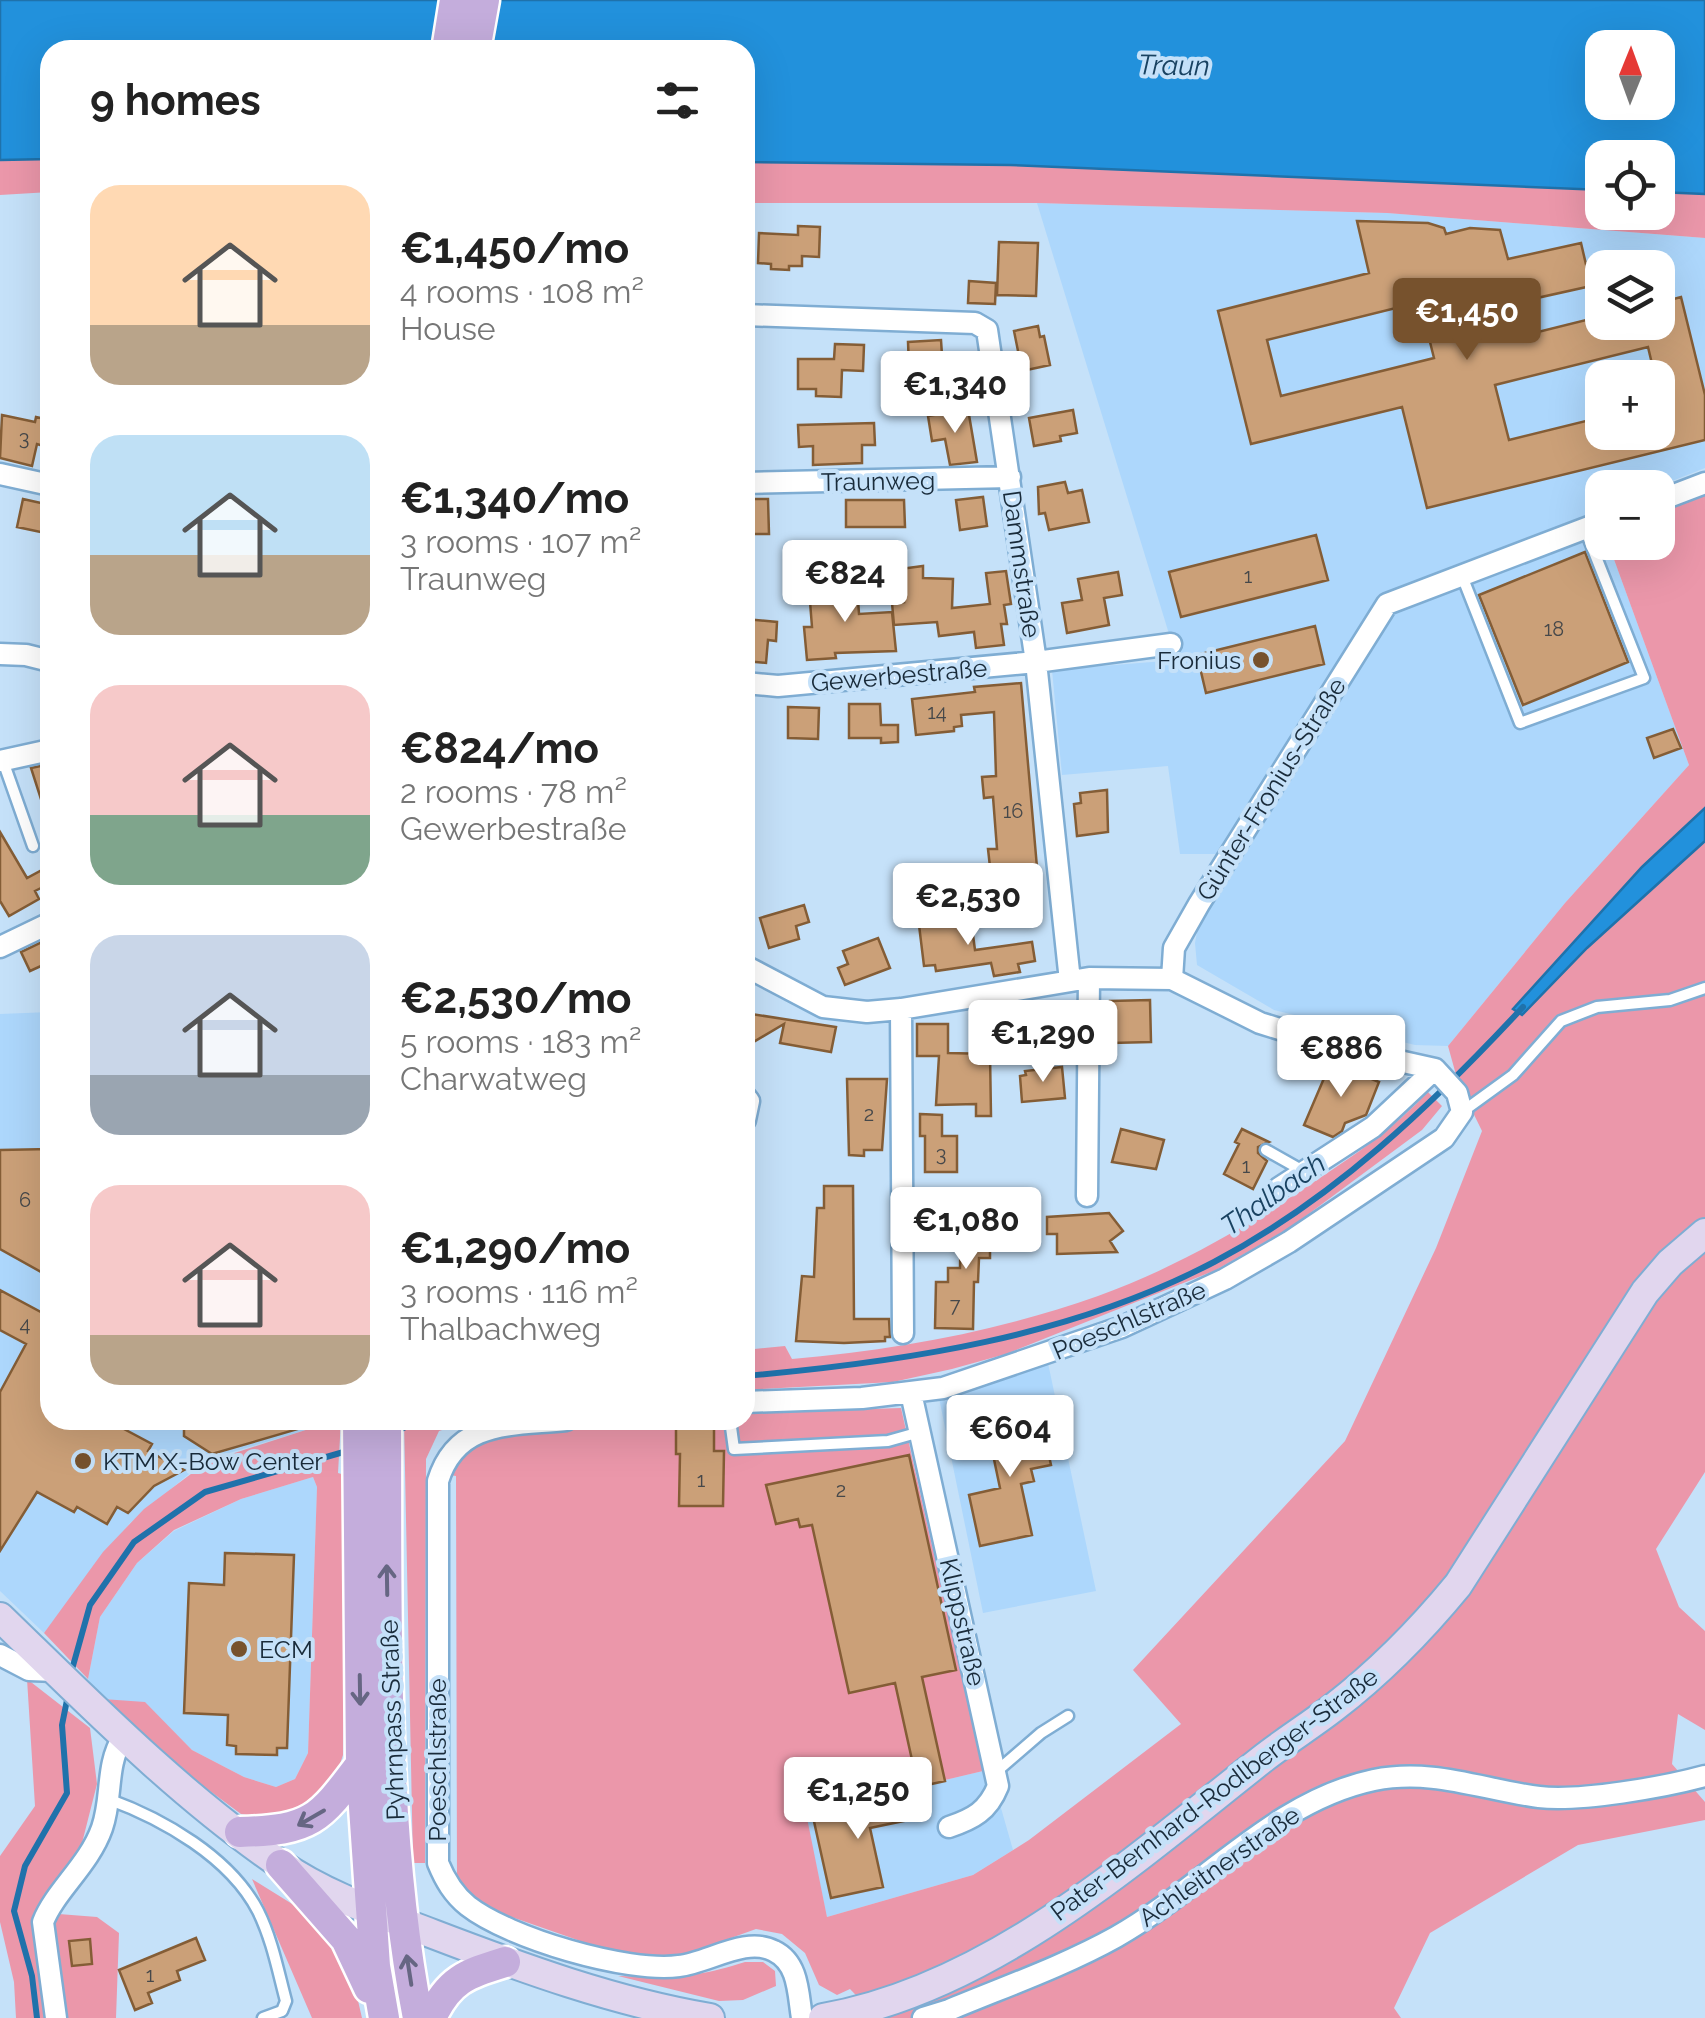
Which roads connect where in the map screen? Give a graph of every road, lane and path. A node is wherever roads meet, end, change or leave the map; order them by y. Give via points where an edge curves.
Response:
1 (455, 0) edge
2 (484, 0) edge
3 (449, 40) edge
4 (477, 40) edge
5 (755, 315) edge
6 (0, 474) edge
7 (1010, 477) junction
8 (755, 482) edge
9 (40, 483) edge
10 (1705, 483) edge
11 (1675, 494) edge
12 (1585, 529) edge
13 (1605, 560) edge
14 (1462, 576) junction
15 (1172, 644) dead end
16 (0, 654) edge
17 (40, 658) edge
18 (1036, 662) junction
19 (755, 684) edge
20 (40, 752) edge
21 (2, 761) edge
22 (32, 846) dead end
23 (40, 928) edge
24 (0, 947) edge
25 (755, 971) edge
26 (1079, 980) junction
27 (1172, 980) junction
28 (1705, 988) edge
29 (902, 1010) junction
30 (1449, 1088) junction
31 (1266, 1150) dead end
32 (1306, 1172) junction
33 (1279, 1188) dead end
34 (1087, 1196) dead end
35 (1705, 1233) edge
36 (904, 1333) dead end
37 (911, 1393) junction
38 (755, 1401) edge
39 (369, 1430) edge
40 (492, 1430) edge
41 (731, 1430) edge
42 (921, 1432) junction
43 (373, 1476) junction
44 (0, 1617) edge
45 (0, 1655) edge
46 (56, 1671) junction
47 (1068, 1716) dead end
48 (123, 1737) junction
49 (362, 1764) junction
50 (996, 1772) junction
51 (1705, 1776) edge
52 (108, 1799) junction
53 (949, 1827) dead end
54 (240, 1832) junction
55 (281, 1865) junction
56 (372, 1911) junction
57 (402, 1922) junction
58 (506, 1962) junction
59 (56, 2018) edge
60 (262, 2018) edge
61 (382, 2018) edge
62 (418, 2018) edge
63 (431, 2018) edge
64 (710, 2018) edge
65 (802, 2018) edge
66 (823, 2018) edge
67 (922, 2018) edge

1 - 3 main road
2 - 4 main road
5 - 7 street, Dammstraße via 976,323 987,330
6 - 9 street
7 - 8 street, Traunweg
7 - 18 street, Dammstraße
10 - 11 street
12 - 14 street
13 - 14 lane via 1644,678 1520,723
14 - 27 street, Günter-Fronius-Straße via 1387,604 1198,904 1174,948
15 - 18 street, Gewerbestraße
16 - 17 street
18 - 19 street, Gewerbestraße
18 - 26 street, Dammstraße
20 - 21 street
21 - 22 lane
23 - 24 street
25 - 29 street via 823,1007
26 - 27 street
26 - 29 street
26 - 34 street, Dammstraße
27 - 30 street via 1260,1023
28 - 30 lane via 1561,1021 1512,1075
29 - 36 street
30 - 32 street
30 - 37 street, Poeschlstraße via 1444,1138 1225,1279 1041,1357
31 - 32 lane
32 - 33 street
35 - 66 main road, Pater-Bernhard-Rodlberger-Straße via 1645,1292 1458,1585 1383,1665 1051,1920 933,1984
37 - 38 street, Poeschlstraße
37 - 42 street, Klippstraße
39 - 43 main road, Pyhrnpass Straße
40 - 65 street, Poeschlstraße via 458,1443 438,1480 438,1863 468,1906 586,1955 652,1968 757,1945 772,1949 792,1967
41 - 42 lane via 734,1449 888,1441
42 - 50 street, Klippstraße
43 -> 49 main road, Pyhrnpass Straße
57 -> 43 main road, Pyhrnpass Straße
44 - 46 main road
45 - 46 street via 28,1670
46 - 48 main road
47 - 50 lane
48 - 52 street via 112,1758
48 - 54 main road
49 -> 54 main road via 308,1823
49 - 56 main road, Pyhrnpass Straße
50 - 53 street via 998,1786 982,1812
51 - 67 street, Achleitnerstraße via 1568,1798 1413,1775 1338,1790 1302,1807 1115,1938
52 - 59 street via 94,1845 43,1922
52 - 60 lane via 189,1840 248,1894 264,1924 286,2001 282,2010
54 - 55 main road
55 - 56 main road
55 - 61 main road via 346,1940
56 - 57 main road
56 - 61 main road, Pyhrnpass Straße
57 - 58 main road
62 -> 57 main road, Pyhrnpass Straße
58 - 63 main road via 452,1985
58 - 64 main road

